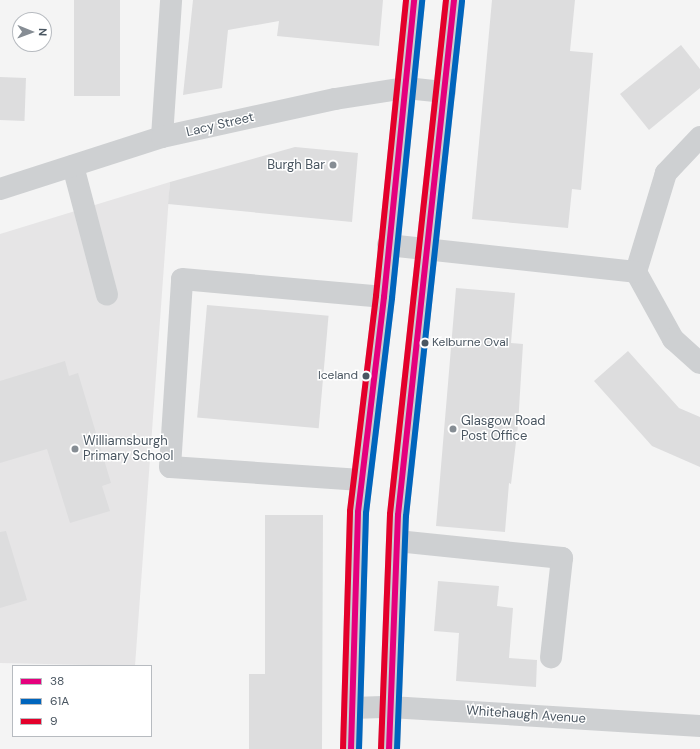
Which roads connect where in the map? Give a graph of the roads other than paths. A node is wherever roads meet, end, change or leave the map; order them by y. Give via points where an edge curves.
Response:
1 (171, 0) edge
2 (414, 0) edge
3 (454, 0) edge
4 (406, 88) junction
5 (445, 92) junction
6 (162, 137) junction
7 (700, 137) edge
8 (73, 166) junction
9 (0, 189) edge
10 (388, 245) junction
11 (428, 249) junction
12 (636, 272) junction
13 (107, 295) dead end
14 (384, 297) junction
15 (700, 363) edge
16 (361, 480) junction
17 (397, 541) junction
18 (552, 657) dead end
19 (390, 707) junction
20 (353, 708) junction
21 (700, 726) edge
22 (351, 749) edge
23 (389, 749) edge

1 - 6 street
2 - 4 main road
3 - 5 main road
4 - 5 street, Lacy Street
4 - 6 street, Lacy Street via 335,99
4 - 10 main road
5 - 11 main road
6 - 8 street, Lacy Street
7 - 12 street via 666,173
8 - 9 street, Lacy Street
8 - 13 street
10 - 11 street
10 - 14 main road
11 - 12 street
11 - 17 main road
12 - 15 street via 673,339
14 - 16 main road
14 - 16 street via 182,279 170,467
16 - 20 main road
17 - 18 street via 562,558
17 - 19 main road
19 - 20 street, Whitehaugh Avenue
19 - 21 street, Whitehaugh Avenue
19 - 23 main road
20 - 22 main road

